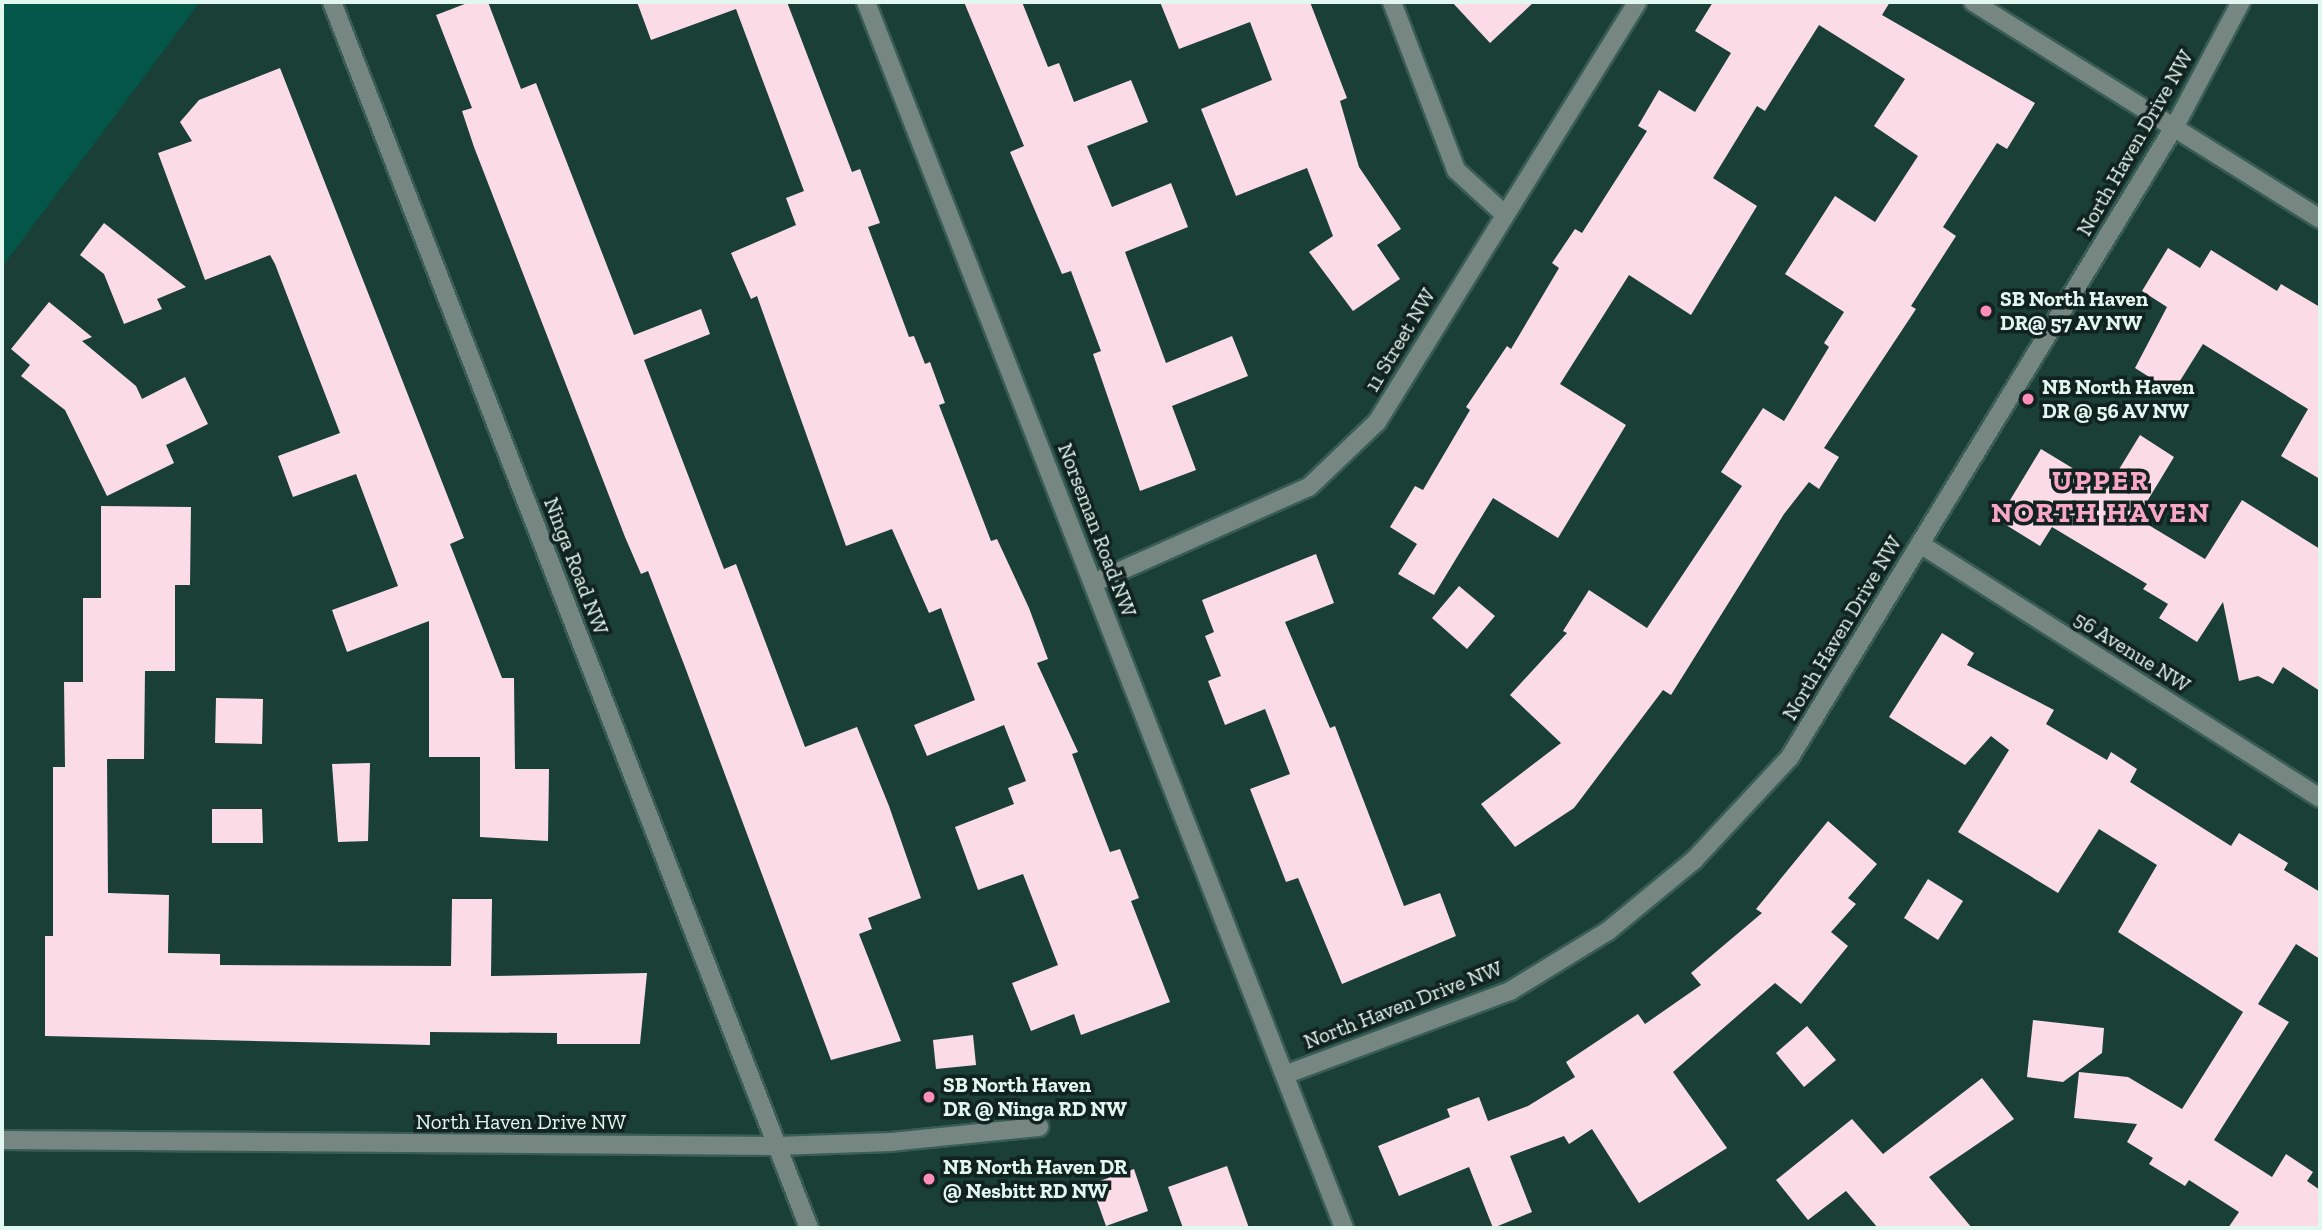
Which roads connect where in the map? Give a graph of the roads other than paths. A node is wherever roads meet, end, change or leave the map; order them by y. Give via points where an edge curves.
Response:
1 (332, 2) edge
2 (866, 2) edge
3 (1392, 2) edge
4 (1637, 2) edge
5 (1973, 2) edge
6 (2241, 2) edge
7 (2176, 124) junction
8 (1504, 214) junction
9 (2320, 219) edge
10 (1920, 544) junction
11 (1093, 583) junction
12 (2320, 798) edge
13 (1287, 1074) junction
14 (1040, 1127) dead end
15 (2, 1140) edge
16 (777, 1146) junction
17 (809, 1228) edge
18 (1344, 1228) edge

1 - 16 street, Ninga Road NW
2 - 11 street, Norseman Road NW
3 - 8 street via 1457,170
4 - 8 street, 11 Street NW
5 - 7 street
6 - 7 street, North Haven Drive NW
7 - 9 street
7 - 10 street, North Haven Drive NW
8 - 11 street, 11 Street NW via 1377,422 1309,487
10 - 12 street, 56 Avenue NW
10 - 13 street, North Haven Drive NW via 1790,757 1694,860 1608,931 1510,991
11 - 13 street, Norseman Road NW
13 - 18 street, Norseman Road NW
14 - 16 street, North Haven Drive NW via 891,1142
15 - 16 street, North Haven Drive NW
16 - 17 street, Ninga Road NW

